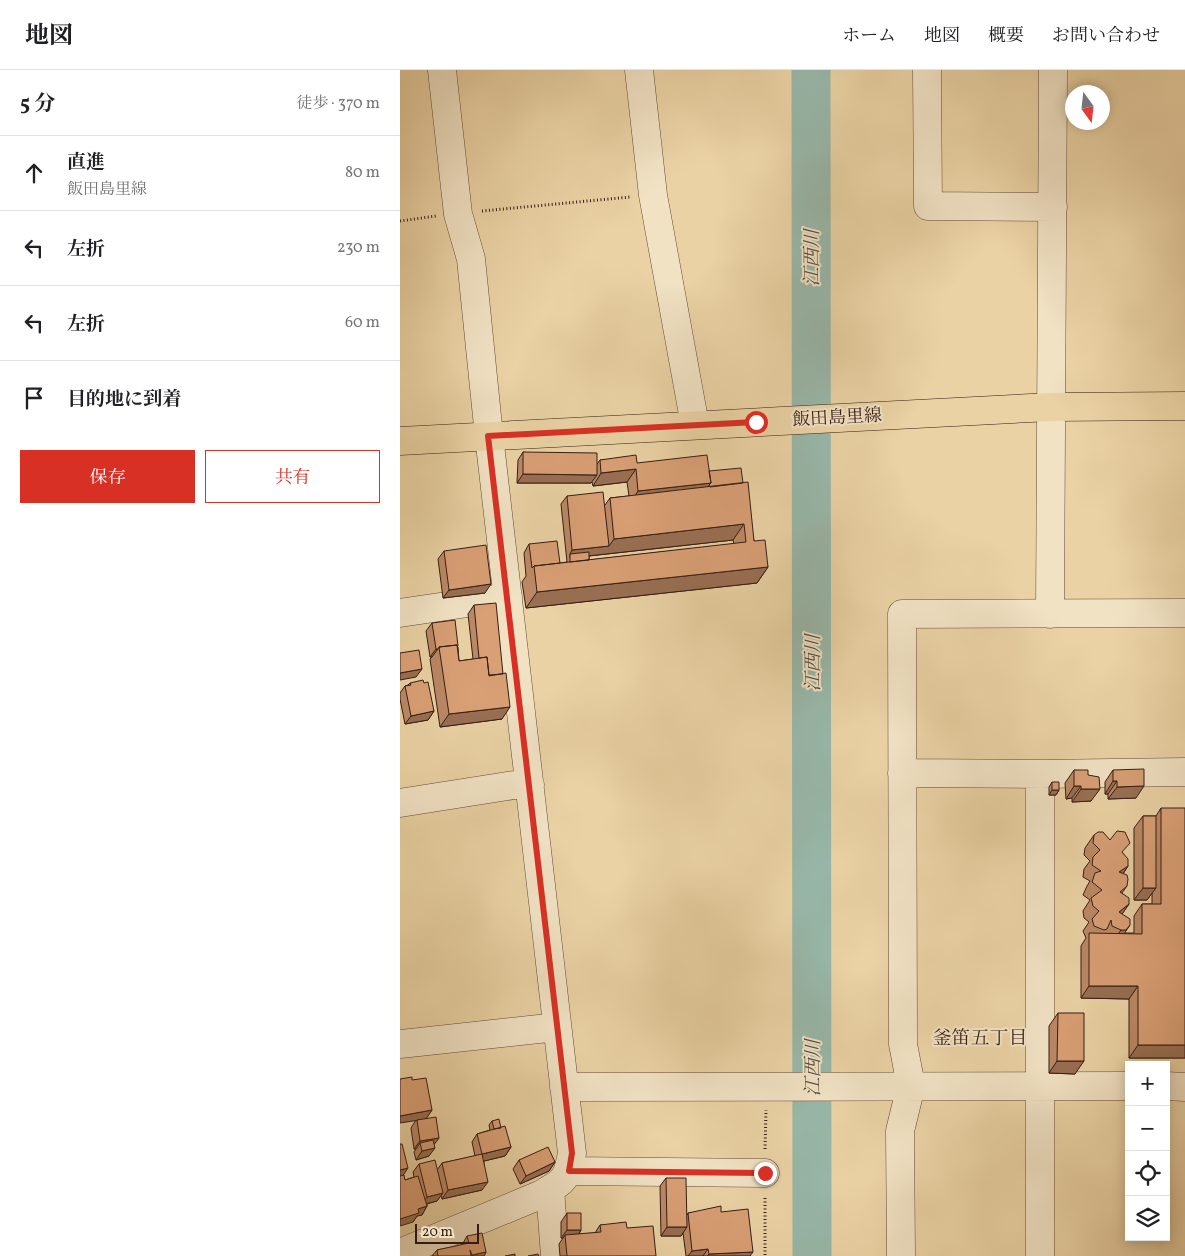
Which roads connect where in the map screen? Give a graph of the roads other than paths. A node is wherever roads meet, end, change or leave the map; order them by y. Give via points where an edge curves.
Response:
1 (442, 70) edge
2 (638, 70) edge
3 (927, 70) edge
4 (1053, 70) edge
5 (1052, 207) junction
6 (1185, 406) edge
7 (1051, 407) junction
8 (695, 425) junction
9 (488, 436) junction
10 (400, 441) edge
11 (508, 598) junction
12 (400, 613) edge
13 (1185, 613) edge
14 (1050, 614) junction
15 (1185, 772) edge
16 (902, 773) junction
17 (1040, 774) junction
18 (530, 785) junction
19 (400, 803) edge
20 (557, 1027) junction
21 (400, 1044) edge
22 (1041, 1084) junction
23 (1125, 1086) edge
24 (1170, 1086) edge
25 (564, 1087) junction
26 (903, 1087) junction
27 (1185, 1087) edge
28 (765, 1173) dead end
29 (559, 1180) junction
30 (400, 1253) edge
31 (555, 1256) edge
32 (901, 1256) edge
33 (1040, 1256) edge

1 - 9 street via 458,214 471,259
2 - 8 street via 653,195
3 - 5 street via 928,206
4 - 5 street
5 - 7 street
6 - 7 main road, 飯田島里線
7 - 8 main road, 飯田島里線
7 - 14 street
8 - 9 main road, 飯田島里線
9 - 10 main road, 飯田島里線
9 - 11 street
11 - 12 street
11 - 18 street
13 - 14 street
14 - 16 street via 902,614
15 - 17 street
16 - 17 street
16 - 26 street
17 - 22 street
18 - 19 street
18 - 20 street
20 - 21 street
20 - 25 street
22 - 23 street
22 - 26 street
22 - 33 street
24 - 27 street
25 - 26 street
25 - 29 street via 572,1153
26 - 32 street
28 - 29 street
29 - 30 street
29 - 31 street

